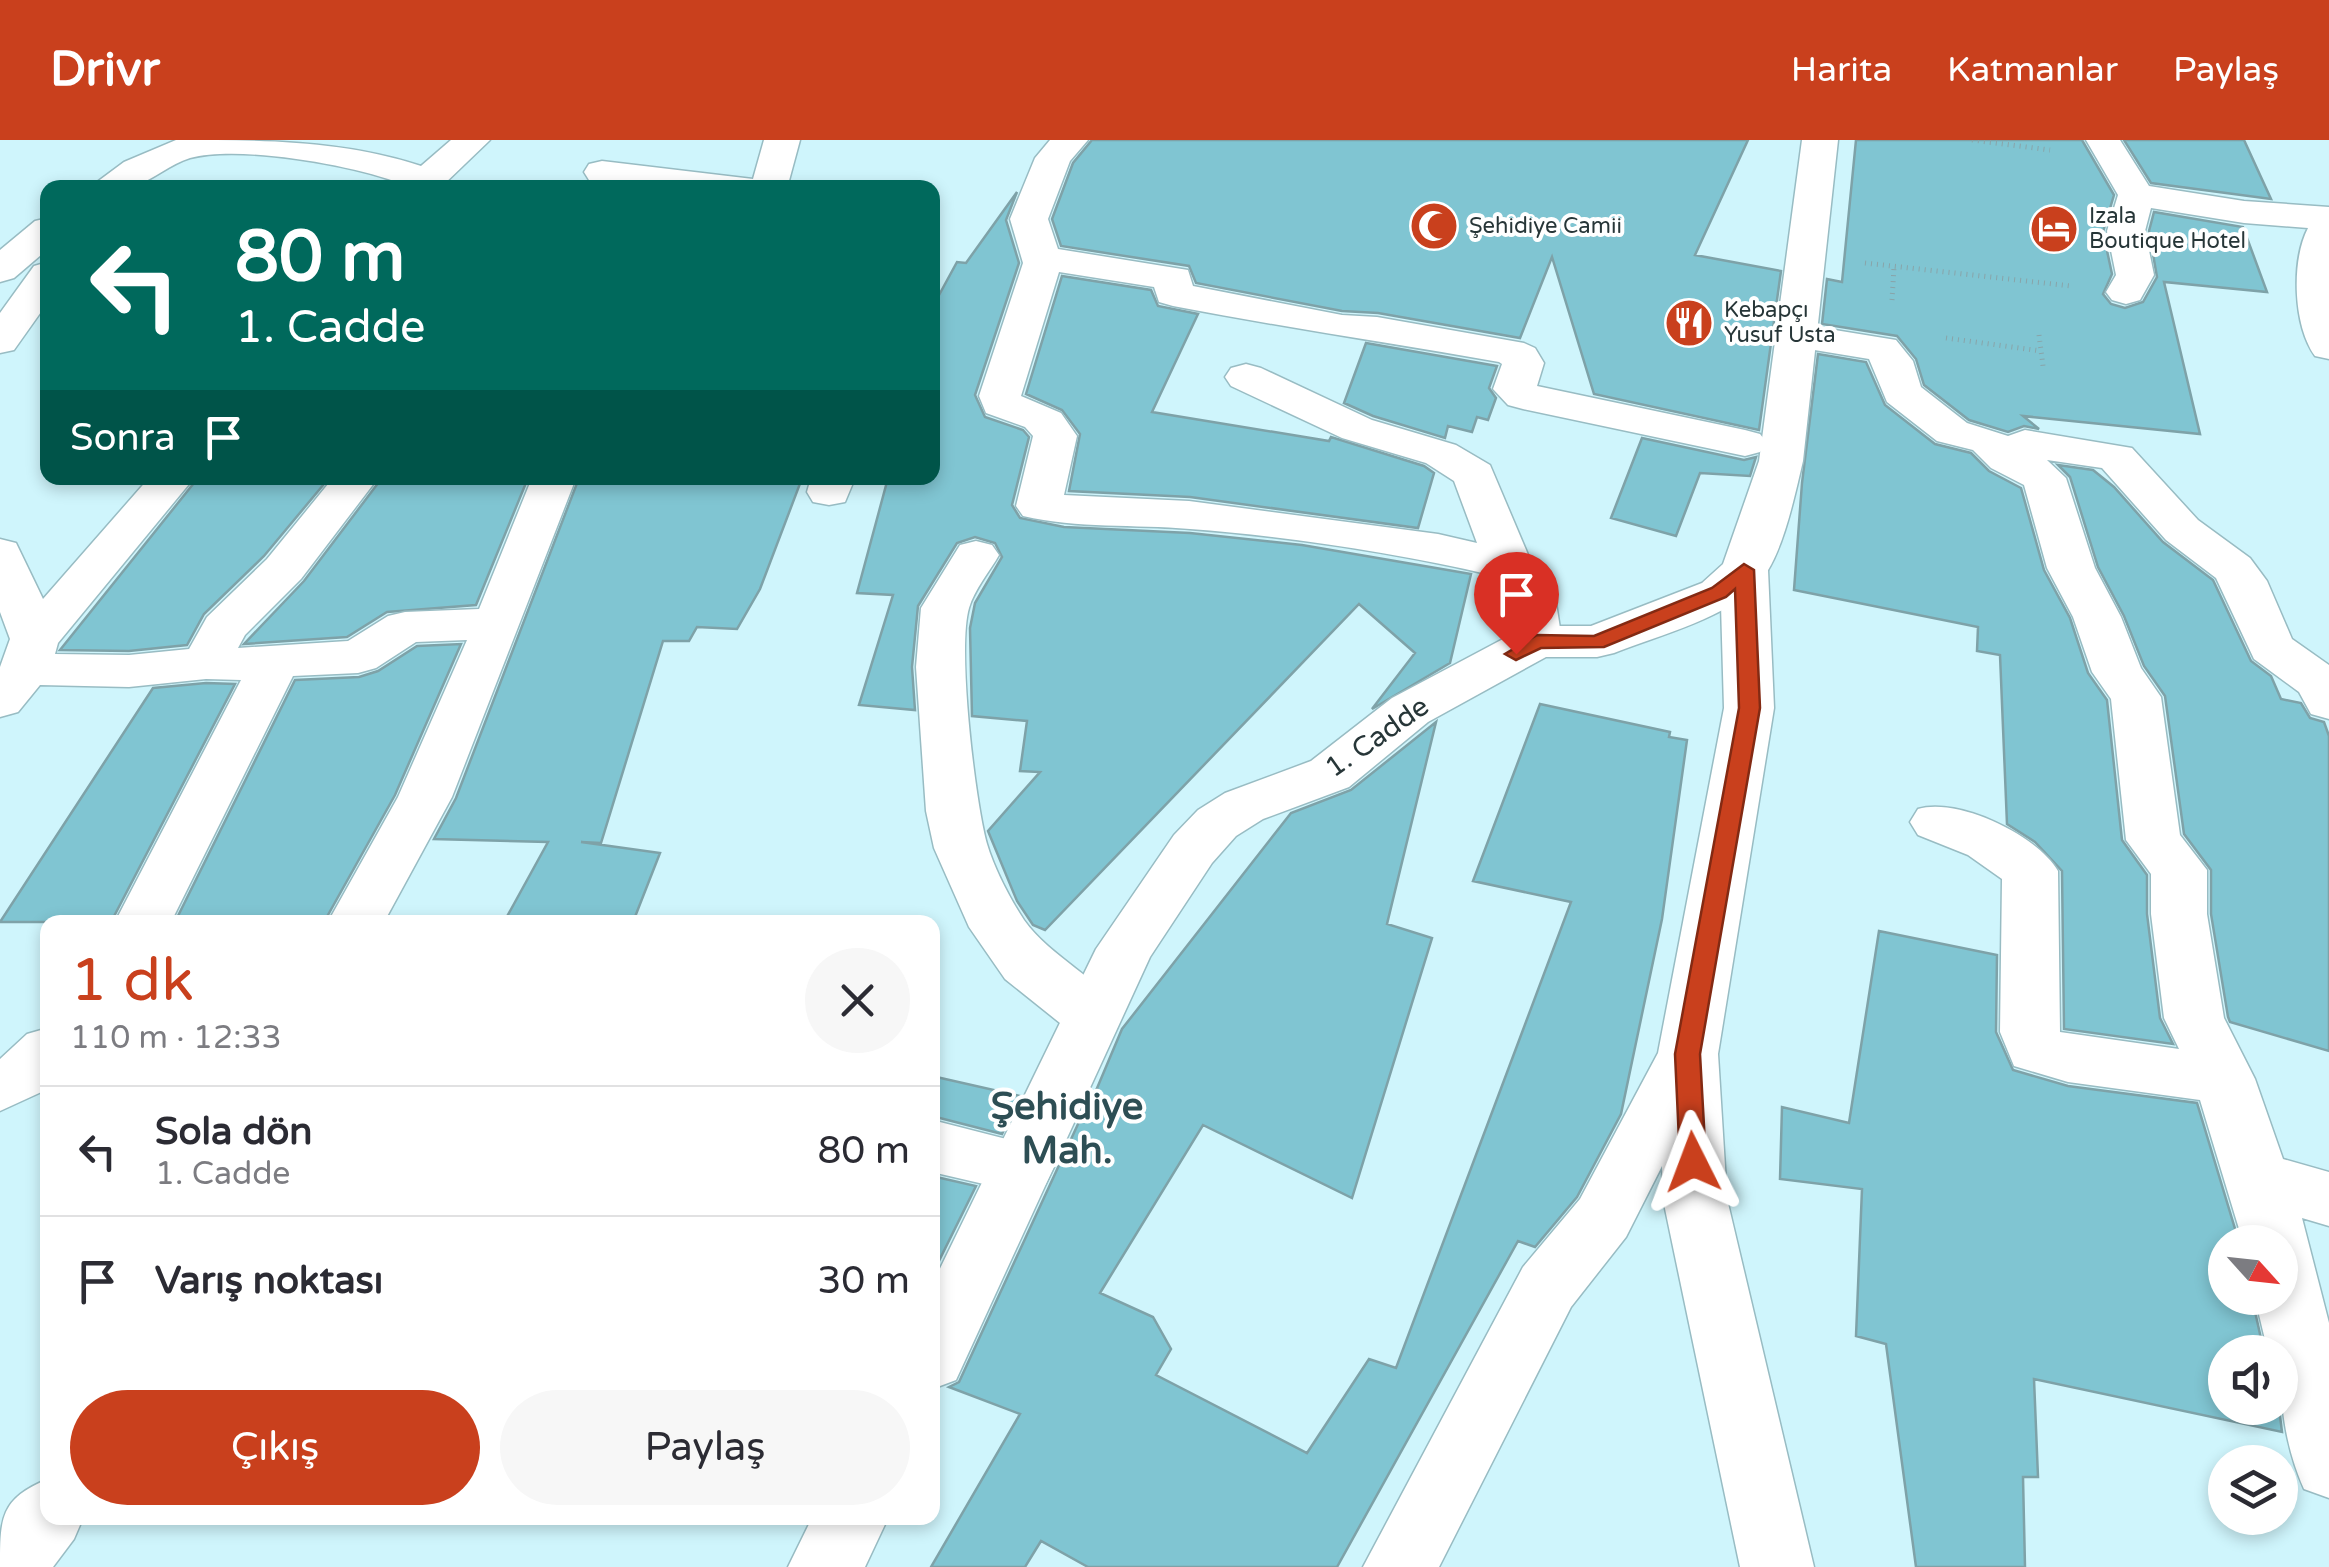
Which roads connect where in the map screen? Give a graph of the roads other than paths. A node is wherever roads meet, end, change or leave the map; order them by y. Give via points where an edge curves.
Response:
1 (472, 140) edge
2 (782, 140) edge
3 (1070, 140) edge
4 (1820, 140) edge
5 (301, 142) edge
6 (2102, 142) edge
7 (593, 166) edge
8 (126, 180) edge
9 (410, 180) edge
10 (426, 180) edge
11 (690, 180) edge
12 (771, 180) edge
13 (2136, 195) junction
14 (2329, 220) edge
15 (40, 236) edge
16 (1042, 258) junction
17 (0, 270) edge
18 (40, 285) edge
19 (2126, 292) road end
20 (1798, 336) junction
21 (0, 341) edge
22 (2329, 347) edge
23 (1246, 378) dead end
24 (1745, 443) dead end
25 (2029, 470) junction
26 (166, 485) edge
27 (350, 485) edge
28 (551, 485) edge
29 (0, 552) edge
30 (976, 554) dead end
31 (1511, 565) junction
32 (1744, 570) junction
33 (498, 622) junction
34 (1537, 642) junction
35 (18, 647) edge
36 (206, 663) junction
37 (274, 664) junction
38 (2329, 702) edge
39 (1937, 822) dead end
40 (148, 915) edge
41 (360, 915) edge
42 (1091, 1015) junction
43 (1688, 1054) junction
44 (40, 1058) edge
45 (2224, 1079) junction
46 (0, 1087) edge
47 (940, 1148) edge
48 (1022, 1167) junction
49 (2258, 1178) junction
50 (2329, 1199) edge
51 (2271, 1225) edge
52 (2293, 1315) edge
53 (940, 1341) edge
54 (2329, 1466) edge
55 (40, 1525) edge
56 (847, 1525) edge
57 (8, 1567) edge
58 (826, 1567) edge
59 (1400, 1567) edge
60 (1777, 1567) edge

1 - 10 street
2 - 12 street
3 - 16 street via 1053,158 1029,219
4 - 20 street
5 - 8 street via 191,147 157,158
5 - 9 street
6 - 13 street via 2124,165
7 - 11 street
13 - 14 street
13 - 19 street via 2126,231 2135,276
14 - 22 street via 2321,238 2319,282
15 - 17 street
16 - 24 street via 1174,278 1172,294 1232,308 1510,352 1520,357 1514,389 1523,396
16 - 31 street via 1000,396 1008,408 1051,424 1055,436 1039,506 1189,514 1438,548
18 - 21 street
20 - 25 street via 1882,349 1902,393 1952,432 1988,441
20 - 32 street via 1781,461
23 - 31 street via 1356,430 1441,454 1474,474
25 - 38 street via 2025,443 2116,457 2182,530 2233,568 2271,648 2320,684
25 - 45 street via 2044,478 2071,568 2117,672 2136,697 2153,840 2179,870 2194,1018
26 - 35 street
27 - 36 street via 284,569 224,628
28 - 33 street
29 - 35 street
30 - 42 street via 945,608 941,667 960,848 998,927 1026,964
31 - 34 street via 1532,603
32 - 34 street, 1. Cadde via 1719,592 1596,642
32 - 43 street via 1750,708
33 - 37 street via 404,627 358,656
33 - 41 street via 425,796
34 - 42 street, 1. Cadde via 1410,710 1330,774 1244,806 1217,824 1125,949
35 - 36 street via 129,671
36 - 37 street
37 - 40 street
39 - 45 street via 1986,842 2030,871 2030,1032 2036,1048
42 - 48 street, 1. Cadde
43 - 59 street via 1603,1218 1547,1287
43 - 60 street via 1695,1199
44 - 46 street
45 - 49 street
47 - 48 street
48 - 53 street, 1. Cadde
49 - 50 street
49 - 51 street
52 - 54 street
55 - 57 street
56 - 58 street

